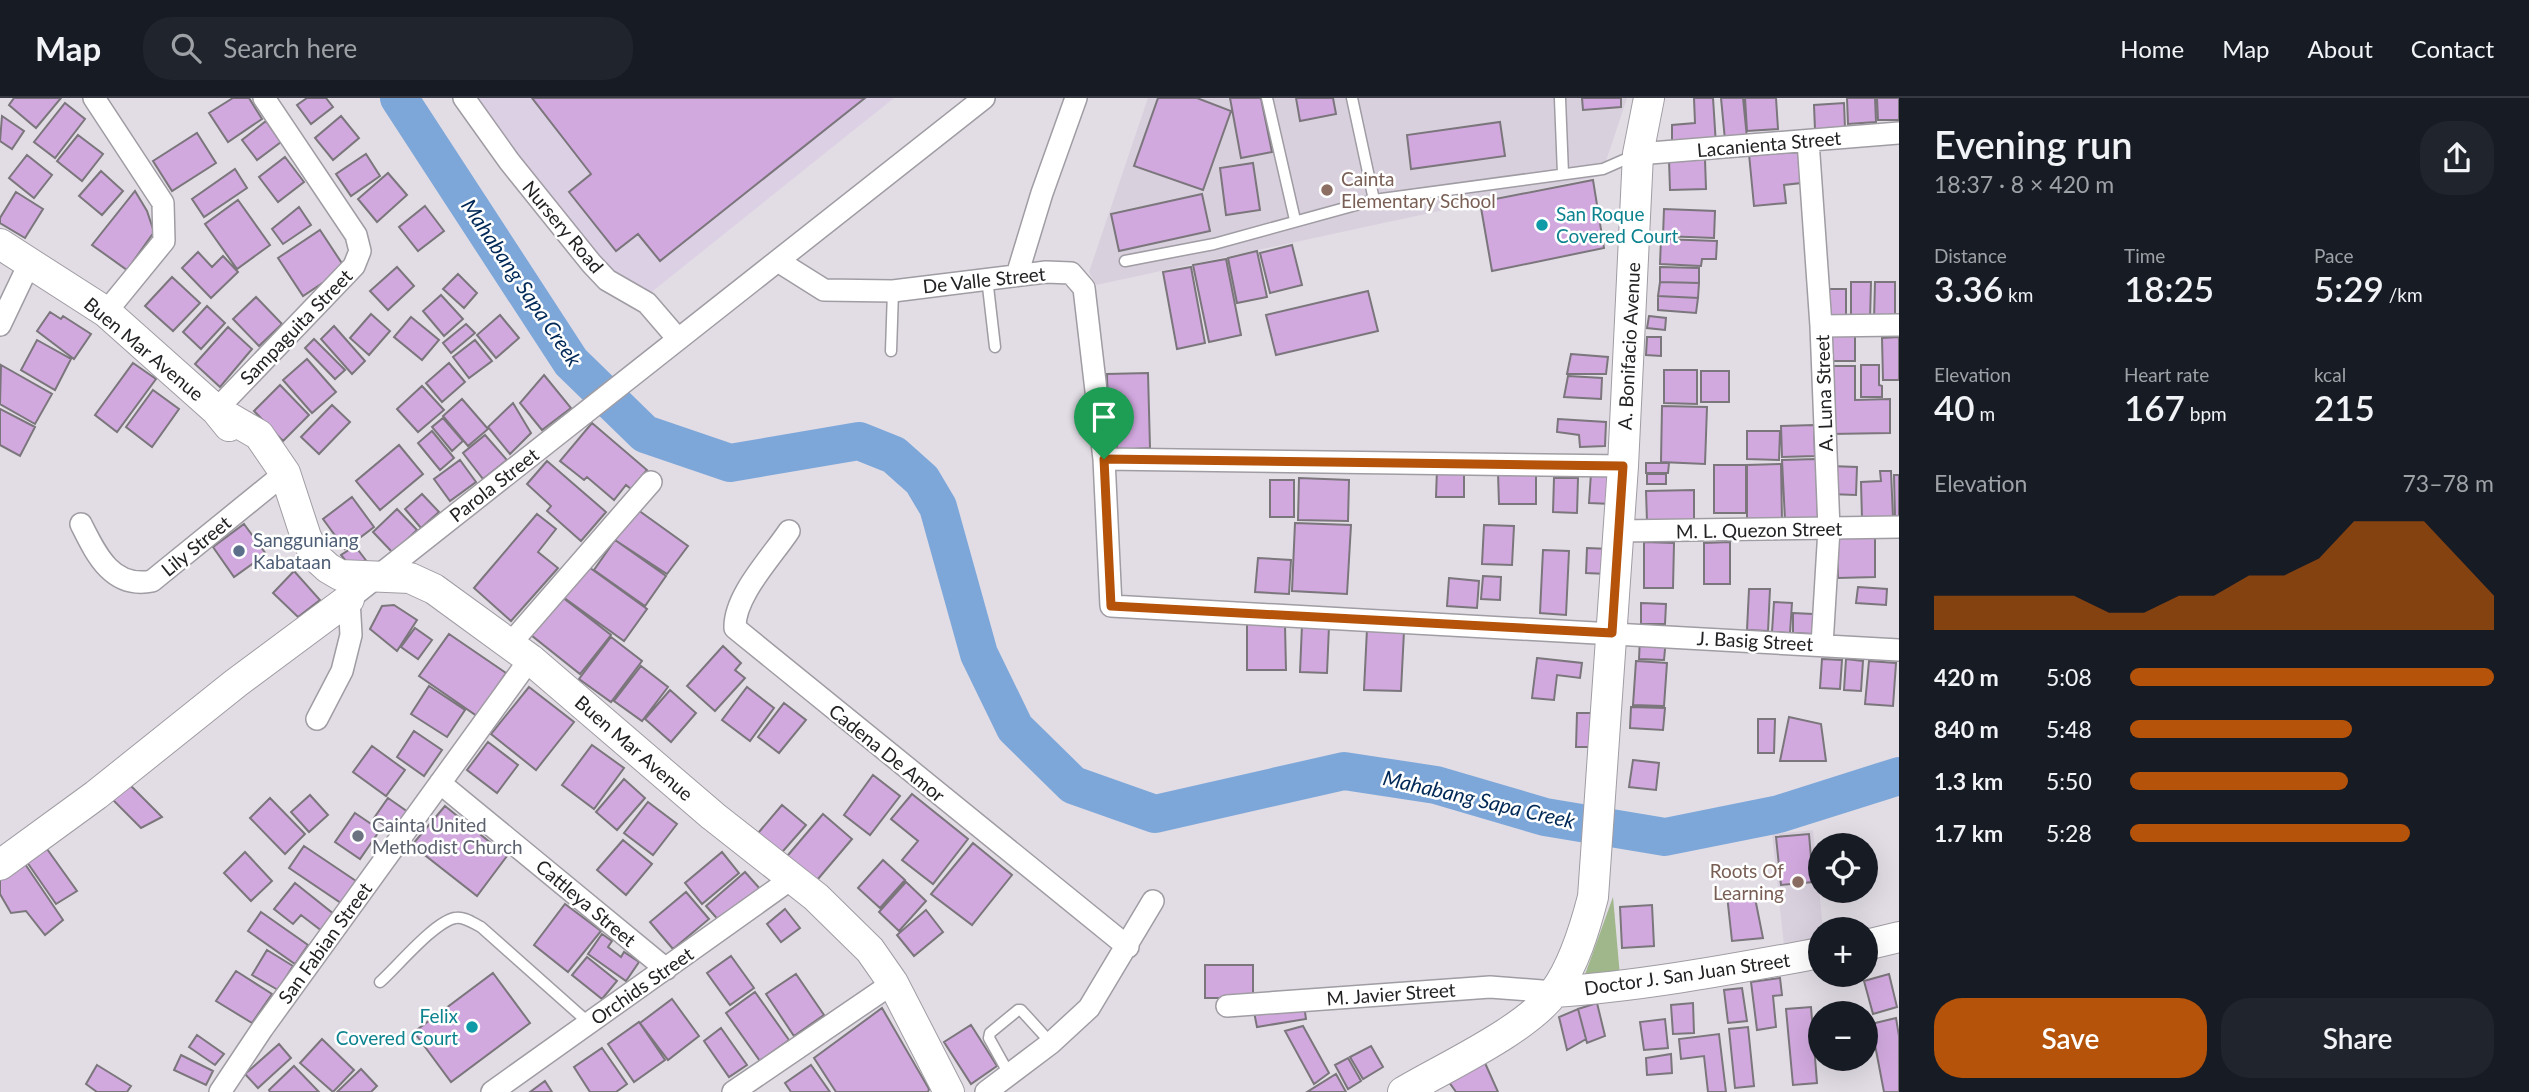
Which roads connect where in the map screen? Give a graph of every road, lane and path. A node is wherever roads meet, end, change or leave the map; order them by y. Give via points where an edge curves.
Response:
1 (94, 98) edge
2 (264, 98) edge
3 (464, 98) edge
4 (984, 98) edge
5 (1076, 98) edge
6 (1267, 98) edge
7 (1352, 98) edge
8 (1649, 98) edge
9 (1560, 99) edge
10 (1899, 133) edge
11 (1808, 141) junction
12 (1638, 154) junction
13 (1563, 174) junction
14 (1374, 200) junction
15 (1295, 220) junction
16 (0, 244) edge
17 (778, 261) junction
18 (1125, 261) dead end
19 (30, 262) junction
20 (1017, 275) junction
21 (987, 278) junction
22 (893, 291) junction
23 (106, 312) junction
24 (0, 325) edge
25 (1821, 326) junction
26 (1899, 326) edge
27 (678, 339) junction
28 (995, 347) dead end
29 (891, 351) dead end
30 (216, 410) junction
31 (1104, 459) junction
32 (1623, 466) junction
33 (285, 473) junction
34 (651, 482) dead end
35 (81, 524) dead end
36 (1899, 527) edge
37 (1829, 529) junction
38 (789, 531) dead end
39 (1619, 531) junction
40 (376, 579) junction
41 (349, 599) junction
42 (1111, 606) joint
43 (1612, 633) junction
44 (1822, 645) junction
45 (1899, 650) edge
46 (520, 652) junction
47 (317, 719) dead end
48 (440, 783) junction
49 (0, 865) edge
50 (791, 878) junction
51 (1153, 901) dead end
52 (1899, 937) edge
53 (1878, 942) edge
54 (1128, 947) junction
55 (1808, 955) edge
56 (666, 969) junction
57 (380, 982) dead end
58 (893, 983) junction
59 (1554, 992) junction
60 (1227, 1006) dead end
61 (589, 1023) junction
62 (1051, 1043) junction
63 (1009, 1074) junction
64 (220, 1092) edge
65 (492, 1092) edge
66 (733, 1092) edge
67 (948, 1092) edge
68 (986, 1092) edge
69 (1403, 1092) edge

1 - 23 street via 163,203 164,241
2 - 30 street, Sampaguita Street via 356,235 360,251 354,266
3 - 27 street, Nursery Road via 591,263 607,280 647,303
4 - 17 street, Parola Street
5 - 20 street
6 - 15 lane
7 - 14 lane
8 - 12 street, A. Bonifacio Avenue
9 - 13 lane
10 - 11 street, Lacanienta Street
11 - 12 street, Lacanienta Street
11 - 25 street, A. Luna Street
12 - 13 lane via 1603,169
12 - 32 street, A. Bonifacio Avenue
13 - 14 lane
14 - 15 lane
15 - 18 lane via 1214,244
16 - 19 street, Buen Mar Avenue
17 - 22 street, De Valle Street via 824,290
17 - 27 street, Parola Street
19 - 23 street, Buen Mar Avenue
19 - 24 street
20 - 21 street, De Valle Street
20 - 31 street, De Valle Street via 1071,273 1084,288
21 - 22 street, De Valle Street
21 - 28 lane
22 - 29 lane
23 - 30 street, Buen Mar Avenue
25 - 26 street
25 - 37 street, A. Luna Street
27 - 40 street, Parola Street
30 - 33 street, Buen Mar Avenue via 259,435
31 - 32 street
31 - 42 street, De Valle Street
32 - 39 street, A. Bonifacio Avenue
33 - 35 street, Lily Street via 152,581 117,577 99,558
33 - 40 street, Buen Mar Avenue via 316,557 340,575
34 - 46 street, San Fabian Street
36 - 37 street, M. L. Quezon Street
37 - 39 street, M. L. Quezon Street
37 - 44 street, A. Luna Street
38 - 54 street, Cadena De Amor via 742,600 735,613 735,628
39 - 43 street, A. Bonifacio Avenue
40 - 41 street, Parola Street
40 - 46 street, Buen Mar Avenue via 410,578 434,589
41 - 47 street via 351,635 342,671
41 - 49 street, Parola Street
42 - 43 street, J. Basig Street
43 - 44 street, J. Basig Street
43 - 59 street, A. Bonifacio Avenue via 1595,880 1587,920
44 - 45 street, J. Basig Street
46 - 48 street, San Fabian Street
46 - 50 street, Buen Mar Avenue
48 - 56 street, Cattleya Street
48 - 64 street, San Fabian Street
50 - 56 street, Orchids Street
50 - 58 street, Buen Mar Avenue via 870,950
51 - 54 street
52 - 53 street
54 - 62 street via 1089,1008
55 - 59 street, Doctor J. San Juan Street
56 - 61 street, Orchids Street
57 - 61 lane via 440,926 456,918 467,919
58 - 66 street
58 - 67 street, Buen Mar Avenue
59 - 60 street, M. Javier Street via 1490,987
59 - 69 street, A. Bonifacio Avenue via 1514,1026
61 - 65 street, Orchids Street
62 - 63 street
62 - 63 lane via 1018,1010 989,1038
63 - 68 street

